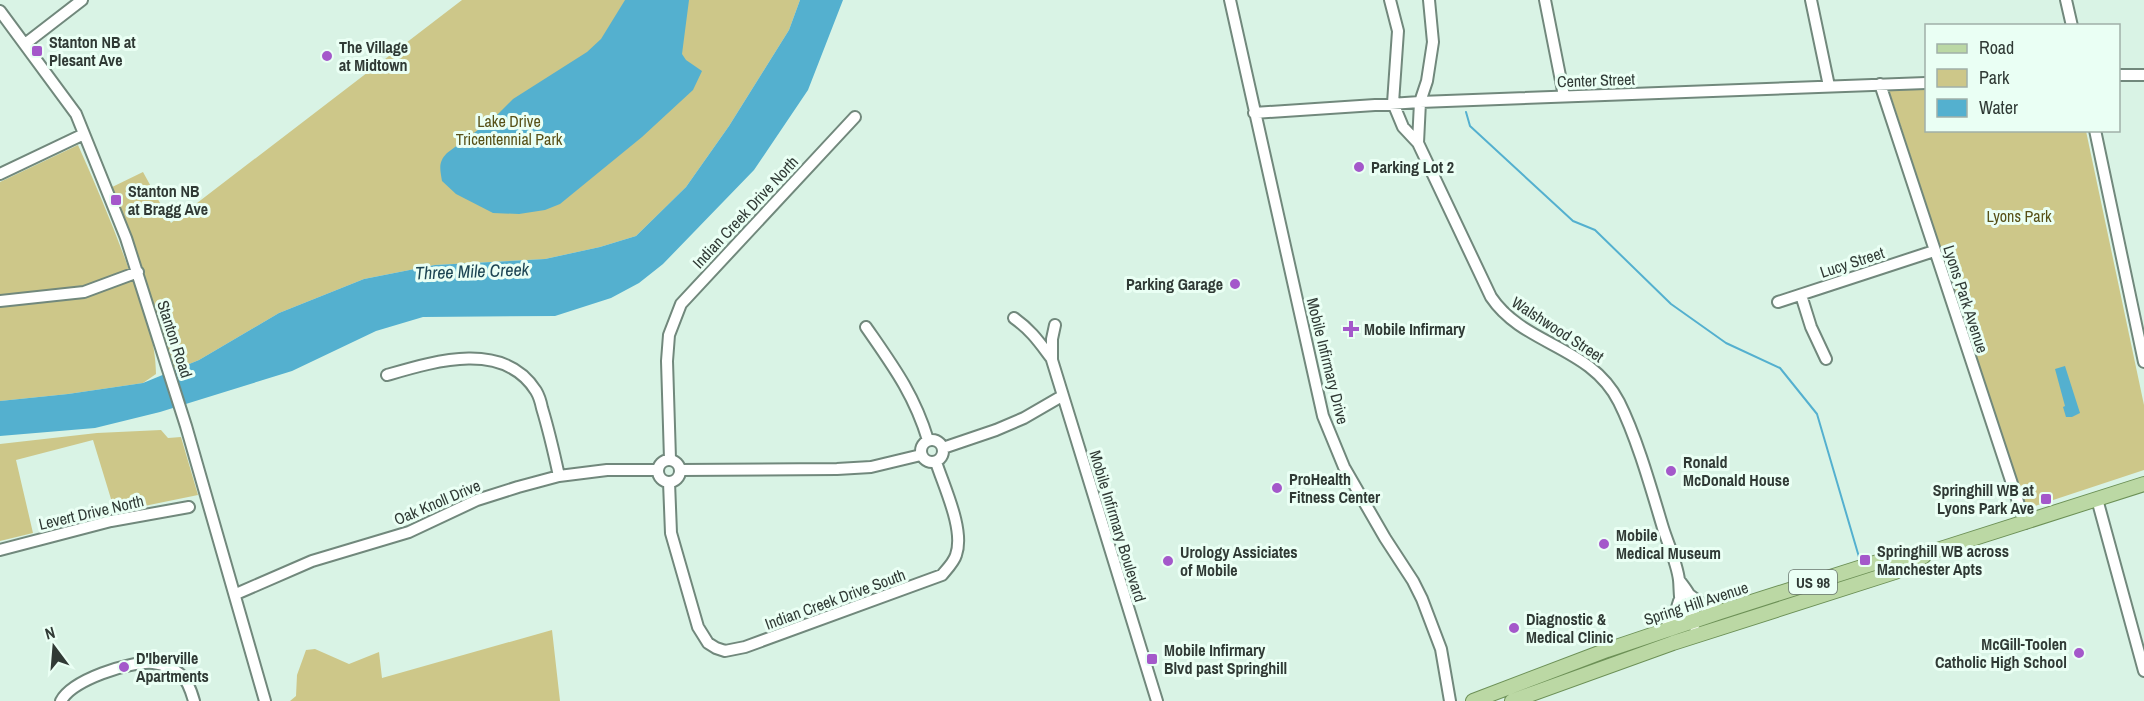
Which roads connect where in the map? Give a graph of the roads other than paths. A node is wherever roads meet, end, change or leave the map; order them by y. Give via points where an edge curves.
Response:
1 (82, 0) edge
2 (1230, 0) edge
3 (1390, 0) edge
4 (1429, 0) edge
5 (1545, 0) edge
6 (1811, 0) edge
7 (2066, 0) edge
8 (2, 18) edge
9 (2072, 24) edge
10 (26, 44) junction
11 (2120, 75) edge
12 (2144, 75) edge
13 (1925, 83) edge
14 (1880, 84) junction
15 (1829, 86) junction
16 (1564, 96) junction
17 (1420, 102) junction
18 (1393, 103) junction
19 (1254, 113) junction
20 (855, 117) dead end
21 (2095, 132) edge
22 (84, 134) junction
23 (1418, 143) junction
24 (0, 174) edge
25 (1934, 251) junction
26 (138, 272) junction
27 (1801, 295) junction
28 (0, 301) edge
29 (1778, 302) dead end
30 (1014, 318) dead end
31 (1055, 325) dead end
32 (866, 327) dead end
33 (1827, 359) dead end
34 (1052, 360) junction
35 (2144, 362) edge
36 (387, 375) dead end
37 (1062, 396) junction
38 (928, 440) junction
39 (943, 448) junction
40 (921, 454) junction
41 (670, 459) junction
42 (936, 462) junction
43 (658, 470) junction
44 (680, 470) junction
45 (559, 476) junction
46 (669, 482) junction
47 (2144, 484) edge
48 (2097, 499) junction
49 (189, 507) dead end
50 (2025, 523) junction
51 (0, 550) edge
52 (1934, 551) junction
53 (236, 594) junction
54 (1684, 596) junction
55 (1720, 612) junction
56 (1693, 621) junction
57 (1664, 631) junction
58 (1697, 635) junction
59 (2144, 671) edge
60 (1530, 698) edge
61 (62, 699) edge
62 (194, 701) edge
63 (265, 701) edge
64 (1158, 701) edge
65 (1450, 701) edge
66 (1473, 701) edge
67 (1512, 701) edge

1 - 10 street
2 - 19 street, Mobile Infirmary Drive
3 - 18 street via 1398,30
4 - 17 street, Walshwood Street via 1433,42
5 - 16 street
6 - 15 street
7 - 9 street
8 - 10 street, Stanton Road
10 - 22 street, Stanton Road via 76,114
11 - 12 street
13 - 14 street, Center Street
14 - 15 street, Center Street
14 - 25 street, Lyons Park Avenue
15 - 16 street, Center Street
16 - 17 street, Center Street
17 - 18 street, Center Street
17 - 23 street, Walshwood Street
18 - 19 street, Center Street
18 - 23 street, Walshwood Street via 1403,127
19 - 65 street, Mobile Infirmary Drive via 1323,416 1344,467 1422,599 1441,649
20 - 41 street, Indian Creek Drive North via 681,304 669,335 667,361
21 - 35 street
22 - 24 street
22 - 26 street, Stanton Road
23 - 54 street, Walshwood Street via 1499,308 1516,324 1582,360 1613,391 1633,439
25 - 27 street, Lucy Street
25 - 50 street, Lyons Park Avenue
26 - 28 street via 84,292
26 - 53 street, Stanton Road
27 - 29 street, Lucy Street
27 - 33 street
30 - 34 street, Mobile Infirmary Boulevard via 1039,340
31 - 34 street, Mobile Infirmary Boulevard
32 - 38 street via 903,381
34 - 37 street, Mobile Infirmary Boulevard
36 - 45 street via 446,360 501,361 519,370 537,392
37 - 39 street via 1024,418
37 - 64 street, Mobile Infirmary Boulevard
38 - 39 street via 936,440
38 - 40 street via 922,444
39 - 42 street
40 - 42 street via 928,462
40 - 44 street via 871,467
41 - 43 street via 660,463
41 - 44 street
42 - 46 street, Indian Creek Drive South via 959,540 956,557 942,575 725,651 708,643 698,627 671,533
43 - 45 street, Oak Knoll Drive via 607,470
43 - 46 street via 662,480
44 - 46 street via 676,480
45 - 53 street, Oak Knoll Drive via 477,500 409,532 312,561
47 - 48 main road, Spring Hill Avenue / US 98
48 - 50 main road, Spring Hill Avenue / US 98
48 - 59 street
49 - 51 street, Levert Drive North via 111,521
50 - 52 main road, Spring Hill Avenue / US 98
52 - 55 main road, Spring Hill Avenue / US 98 via 1890,558
52 - 58 main road, Spring Hill Avenue / US 98 via 1895,572
53 - 63 street, Stanton Road
54 - 55 street
54 - 56 street via 1685,614
54 - 57 street, Walshwood Street
55 - 56 main road, Spring Hill Avenue / US 98
56 - 57 main road, Spring Hill Avenue / US 98
56 - 58 street
57 - 66 main road, Spring Hill Avenue / US 98
58 - 60 main road, Spring Hill Avenue / US 98
60 - 67 main road, Spring Hill Avenue / US 98
61 - 62 street via 79,683 128,666 151,663 182,676

